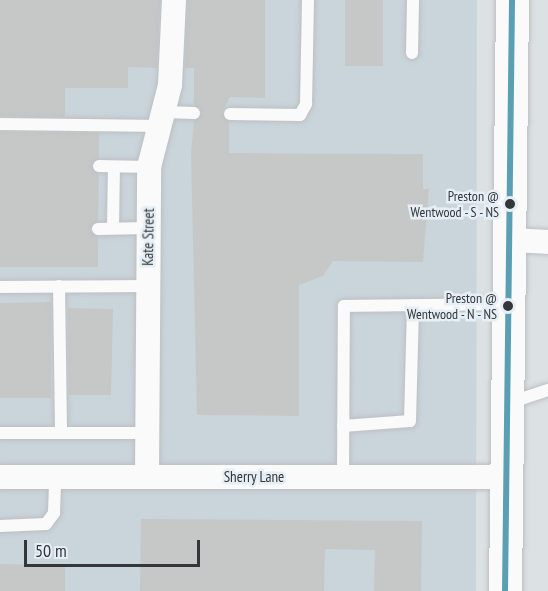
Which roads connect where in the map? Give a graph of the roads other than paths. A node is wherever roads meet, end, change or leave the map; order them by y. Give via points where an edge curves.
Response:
1 (174, 0) edge
2 (308, 0) edge
3 (413, 0) edge
4 (512, 0) edge
5 (412, 53) dead end
6 (194, 113) dead end
7 (230, 114) dead end
8 (164, 119) junction
9 (0, 124) edge
10 (99, 166) dead end
11 (114, 167) junction
12 (149, 167) junction
13 (113, 228) junction
14 (148, 228) junction
15 (98, 229) dead end
16 (511, 240) junction
17 (548, 242) edge
18 (0, 286) edge
19 (59, 286) junction
20 (148, 286) junction
21 (510, 304) junction
22 (413, 305) junction
23 (548, 390) edge
24 (508, 403) junction
25 (343, 426) junction
26 (0, 433) edge
27 (61, 433) junction
28 (147, 433) junction
29 (0, 477) edge
30 (55, 477) junction
31 (147, 477) junction
32 (343, 477) junction
33 (507, 477) junction
34 (0, 526) edge
35 (506, 591) edge

1 - 8 street, Kate Street
2 - 7 lane via 306,104 300,115
3 - 5 lane
4 - 16 main road
6 - 8 lane
8 - 9 lane
8 - 12 street, Kate Street
10 - 11 lane
11 - 12 lane
11 - 13 lane
12 - 14 street, Kate Street
13 - 14 lane
13 - 15 lane
14 - 20 street, Kate Street
16 - 17 street
16 - 21 main road
18 - 19 lane
19 - 20 lane
19 - 27 lane
20 - 28 street, Kate Street
21 - 22 lane
21 - 24 main road
22 - 25 lane via 410,421
22 - 25 lane via 344,306
23 - 24 lane
24 - 33 main road
25 - 32 lane
26 - 27 lane
27 - 28 lane
28 - 31 street, Kate Street
29 - 30 street, Sherry Lane
30 - 31 street, Sherry Lane
30 - 34 lane via 54,513 46,524
31 - 32 street, Sherry Lane
32 - 33 street, Sherry Lane
33 - 35 main road

